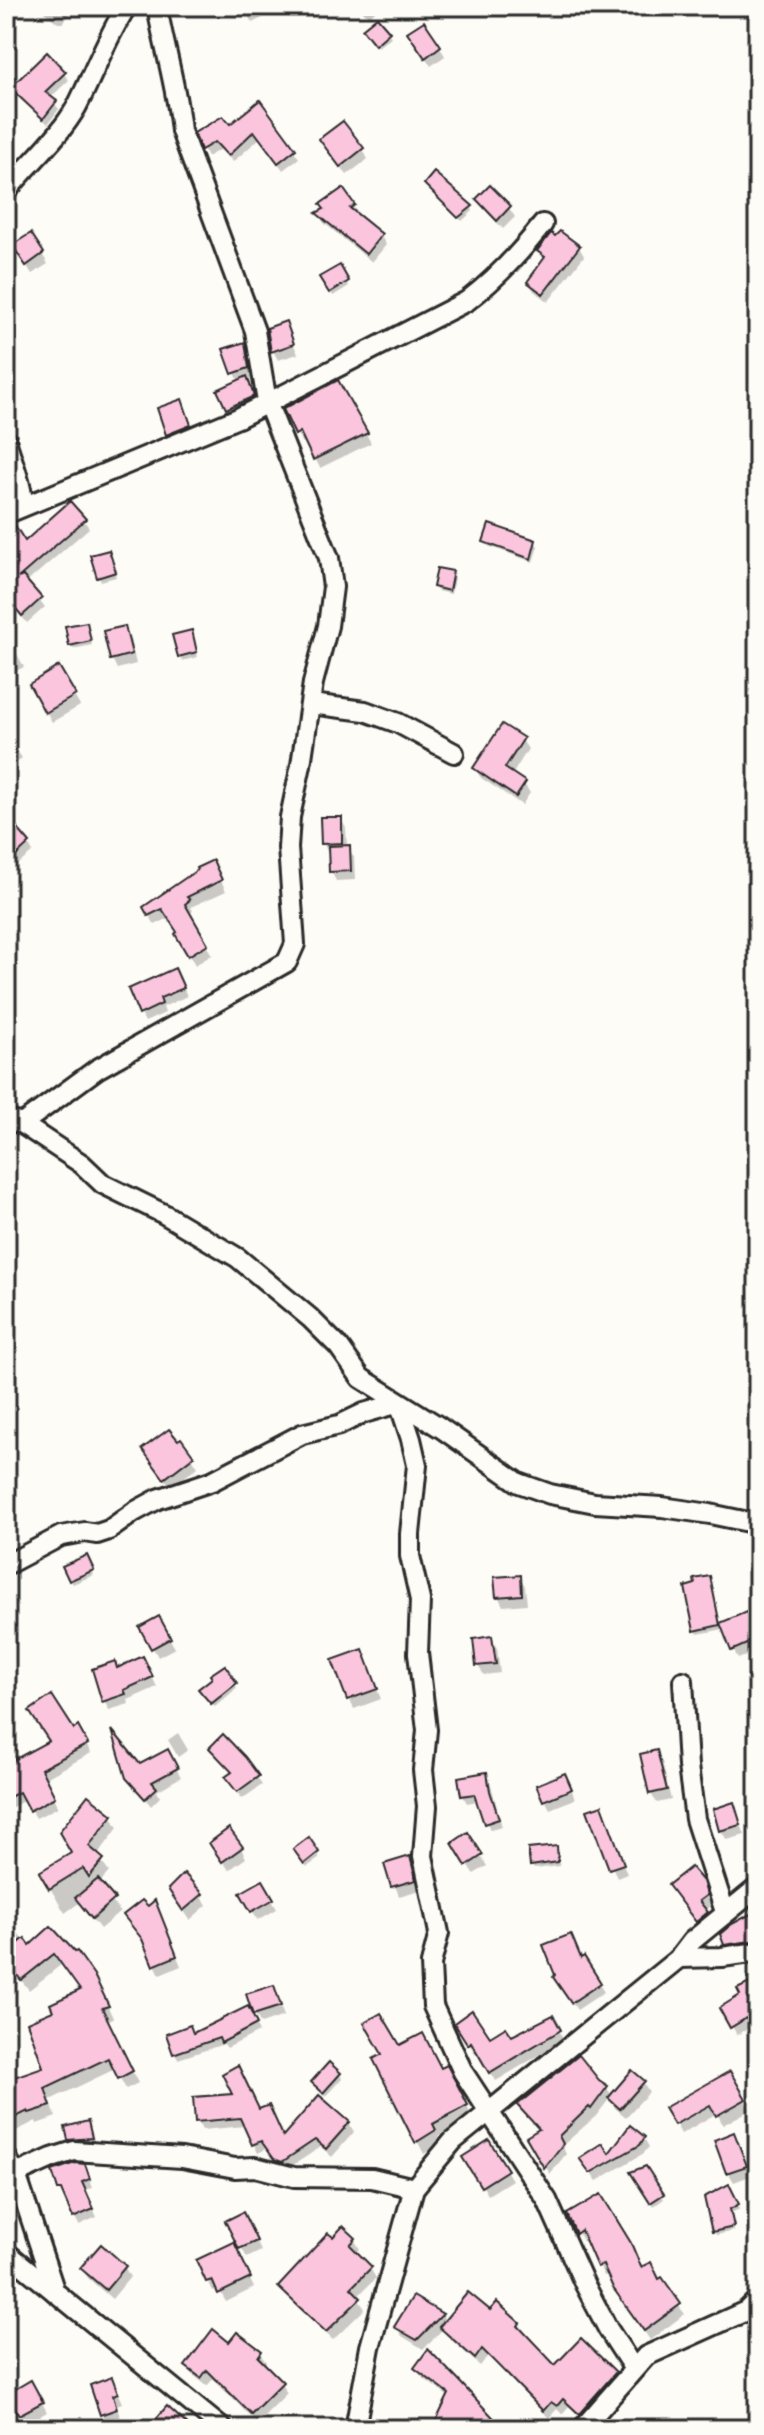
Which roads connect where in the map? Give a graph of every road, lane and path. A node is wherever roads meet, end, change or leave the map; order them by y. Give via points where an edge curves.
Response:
1 (127, 6) edge
2 (157, 6) edge
3 (6, 192) edge
4 (543, 224) dead end
5 (267, 402) junction
6 (6, 440) edge
7 (14, 510) edge
8 (311, 704) junction
9 (454, 753) dead end
10 (14, 1122) edge
11 (399, 1403) junction
12 (758, 1524) edge
13 (6, 1565) edge
14 (683, 1681) dead end
15 (758, 1887) edge
16 (725, 1912) junction
17 (758, 1952) edge
18 (679, 1958) junction
19 (489, 2110) junction
20 (6, 2156) edge
21 (16, 2174) junction
22 (414, 2188) junction
23 (6, 2252) edge
24 (55, 2292) junction
25 (758, 2299) edge
26 (634, 2369) junction
27 (223, 2429) edge
28 (355, 2429) edge
29 (582, 2429) edge

1 - 3 street via 60,132
2 - 5 street via 181,131 255,331
4 - 5 street via 495,279 467,301
5 - 7 street
5 - 8 street via 329,558 333,587
6 - 7 street via 23,491
8 - 9 street via 365,711
8 - 10 street via 290,817 295,944 287,962
10 - 11 street via 82,1164 103,1184 238,1258 332,1339 361,1378
11 - 12 street via 519,1483 550,1494
11 - 13 street via 302,1434 212,1481 158,1499 109,1530 61,1536
11 - 19 street via 417,1465 410,1556 420,1600 418,1653 427,1730 423,1856 439,1933 431,1964 433,2006 463,2072
14 - 16 street via 695,1819
15 - 16 street
16 - 18 street
17 - 18 street
18 - 19 street
19 - 22 street via 453,2141
19 - 26 street via 547,2200 585,2285
20 - 21 street
21 - 22 street via 74,2151 182,2158 294,2177 372,2178
21 - 24 street
22 - 28 street via 370,2347
23 - 24 street
24 - 27 street
25 - 26 street via 746,2311 646,2356
26 - 29 street

